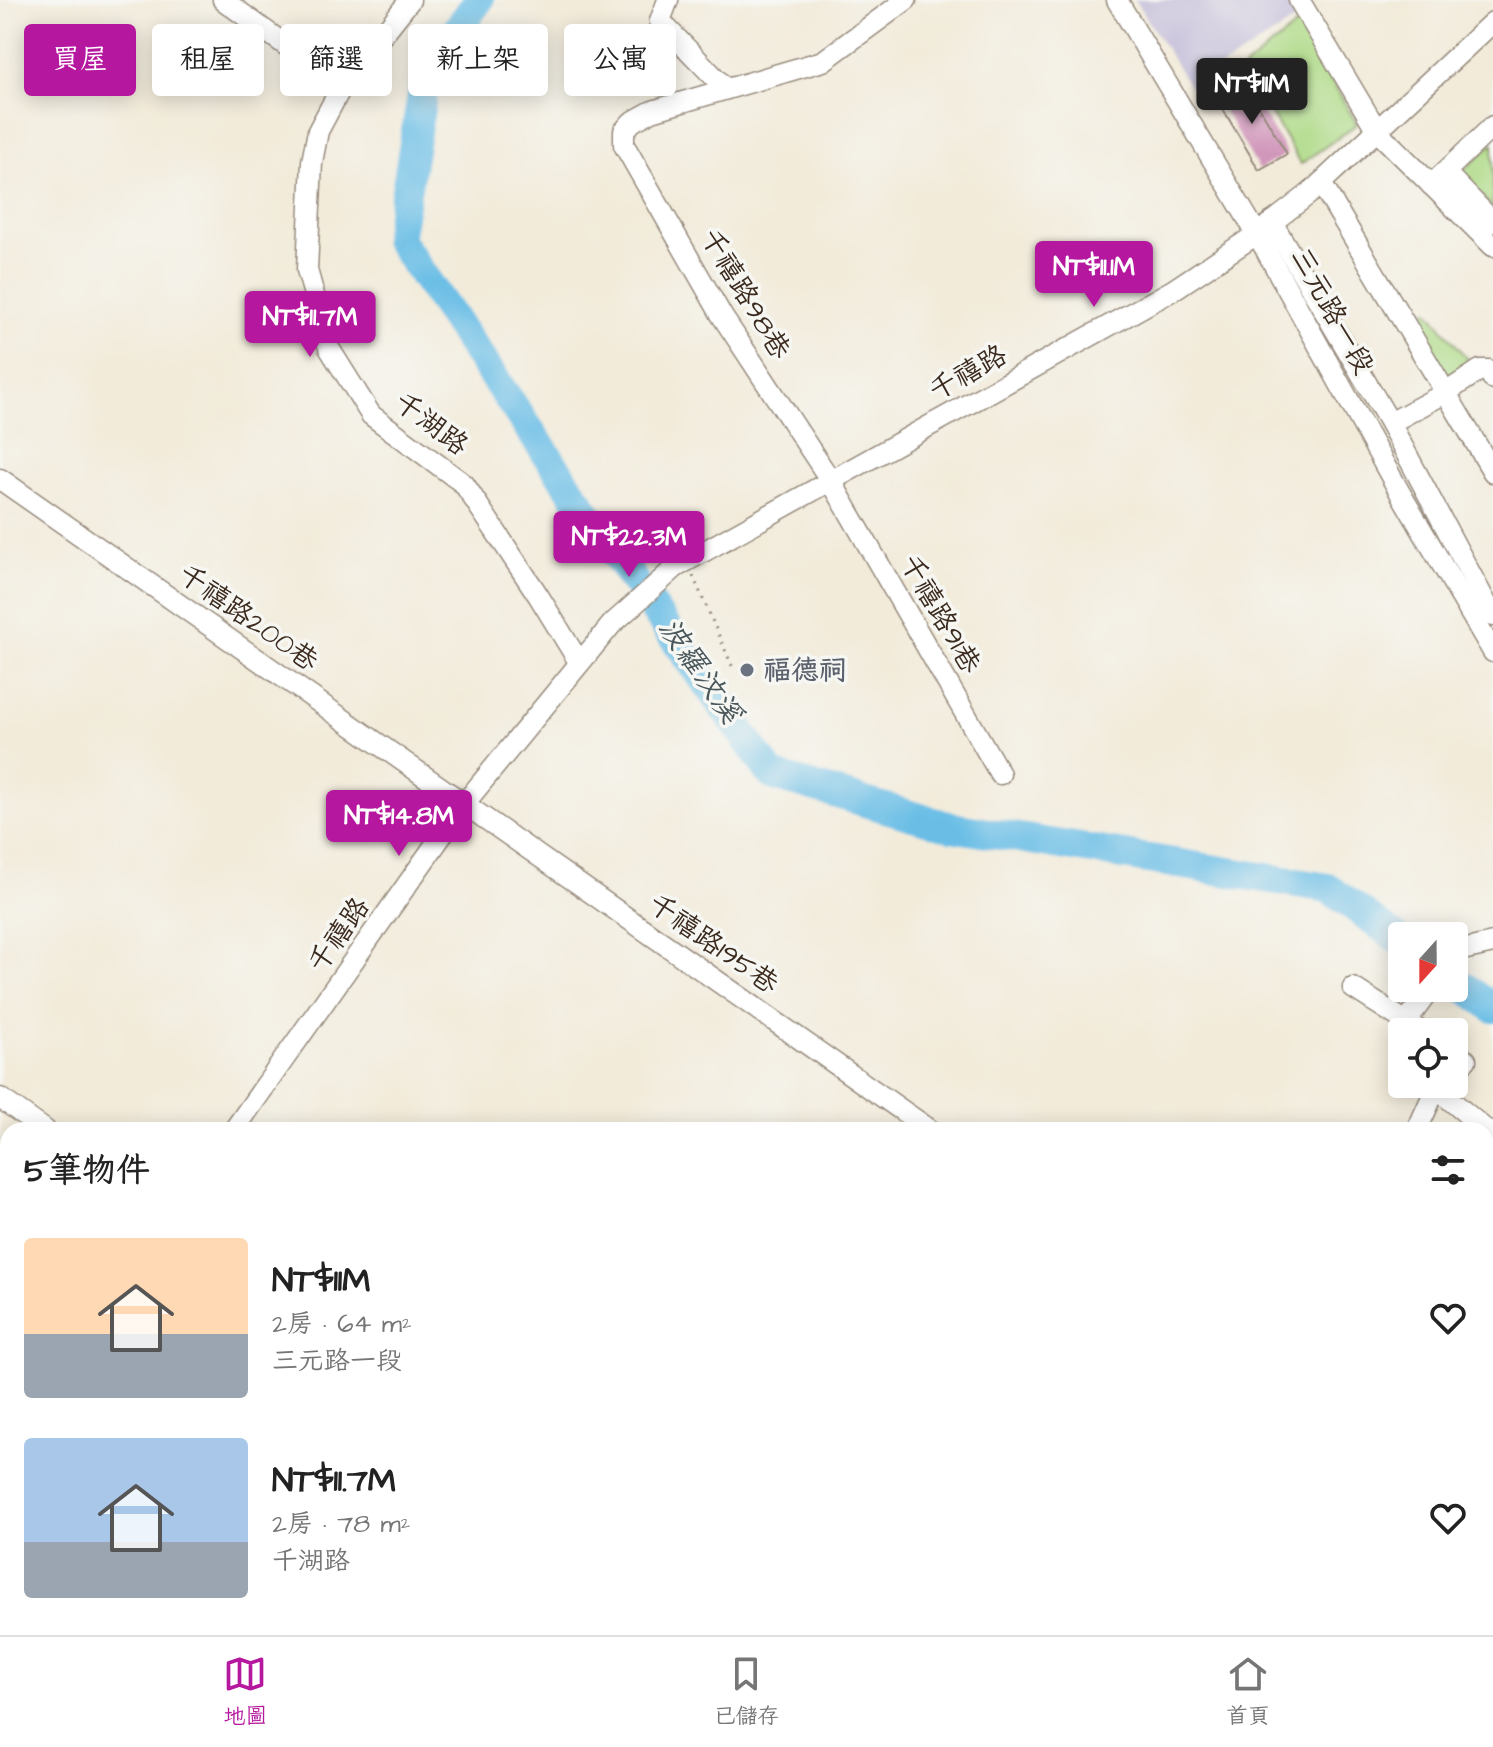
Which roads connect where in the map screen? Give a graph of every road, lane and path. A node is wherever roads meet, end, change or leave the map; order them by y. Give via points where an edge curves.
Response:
1 (223, 0) edge
2 (410, 0) edge
3 (668, 0) edge
4 (906, 0) edge
5 (1117, 0) edge
6 (1299, 0) edge
7 (1493, 22) edge
8 (391, 24) edge
9 (280, 41) edge
10 (726, 89) junction
11 (337, 96) edge
12 (1493, 126) edge
13 (1378, 132) junction
14 (1438, 178) junction
15 (1321, 183) junction
16 (1493, 222) edge
17 (1264, 228) junction
18 (1493, 246) edge
19 (1493, 379) edge
20 (1447, 392) junction
21 (1390, 423) junction
22 (1493, 472) edge
23 (0, 479) edge
24 (831, 481) junction
25 (681, 564) junction
26 (1493, 616) edge
27 (1493, 652) edge
28 (579, 662) junction
29 (733, 668) dead end
30 (1000, 774) dead end
31 (464, 804) junction
32 (1493, 943) edge
33 (1468, 950) edge
34 (1353, 988) dead end
35 (1400, 1018) edge
36 (0, 1098) edge
37 (1432, 1098) edge
38 (1451, 1098) edge
39 (34, 1122) edge
40 (240, 1122) edge
41 (919, 1122) edge
42 (1421, 1122) edge
43 (1478, 1122) edge

1 - 9 street
2 - 8 street, 千湖路
3 - 10 street via 660,21
4 - 10 street via 823,61
5 - 17 street, 三元路一段
6 - 13 street
7 - 13 street, 千禧路
10 - 24 street, 千禧路98巷 via 652,111 624,131 624,145 722,316
11 - 28 street, 千湖路 via 318,131 312,162 307,270 329,348 371,415 464,484
12 - 14 street
13 - 14 street
13 - 15 street, 千禧路
14 - 16 street
14 - 18 street
15 - 17 street, 千禧路
15 - 20 street
17 - 21 street
17 - 24 street, 千禧路 via 1173,290
17 - 27 street, 三元路一段 via 1399,491
19 - 20 street via 1488,370 1480,370
20 - 21 street
20 - 22 street
21 - 26 street
23 - 31 street, 千禧路200巷
24 - 25 street, 千禧路
24 - 30 street, 千禧路91巷
25 - 28 street, 千禧路 via 612,624
25 - 29 path
28 - 31 street, 千禧路
31 - 40 street, 千禧路
31 - 41 street, 千禧路195巷
32 - 33 street
34 - 35 street
36 - 39 street
37 - 42 street
38 - 43 street

